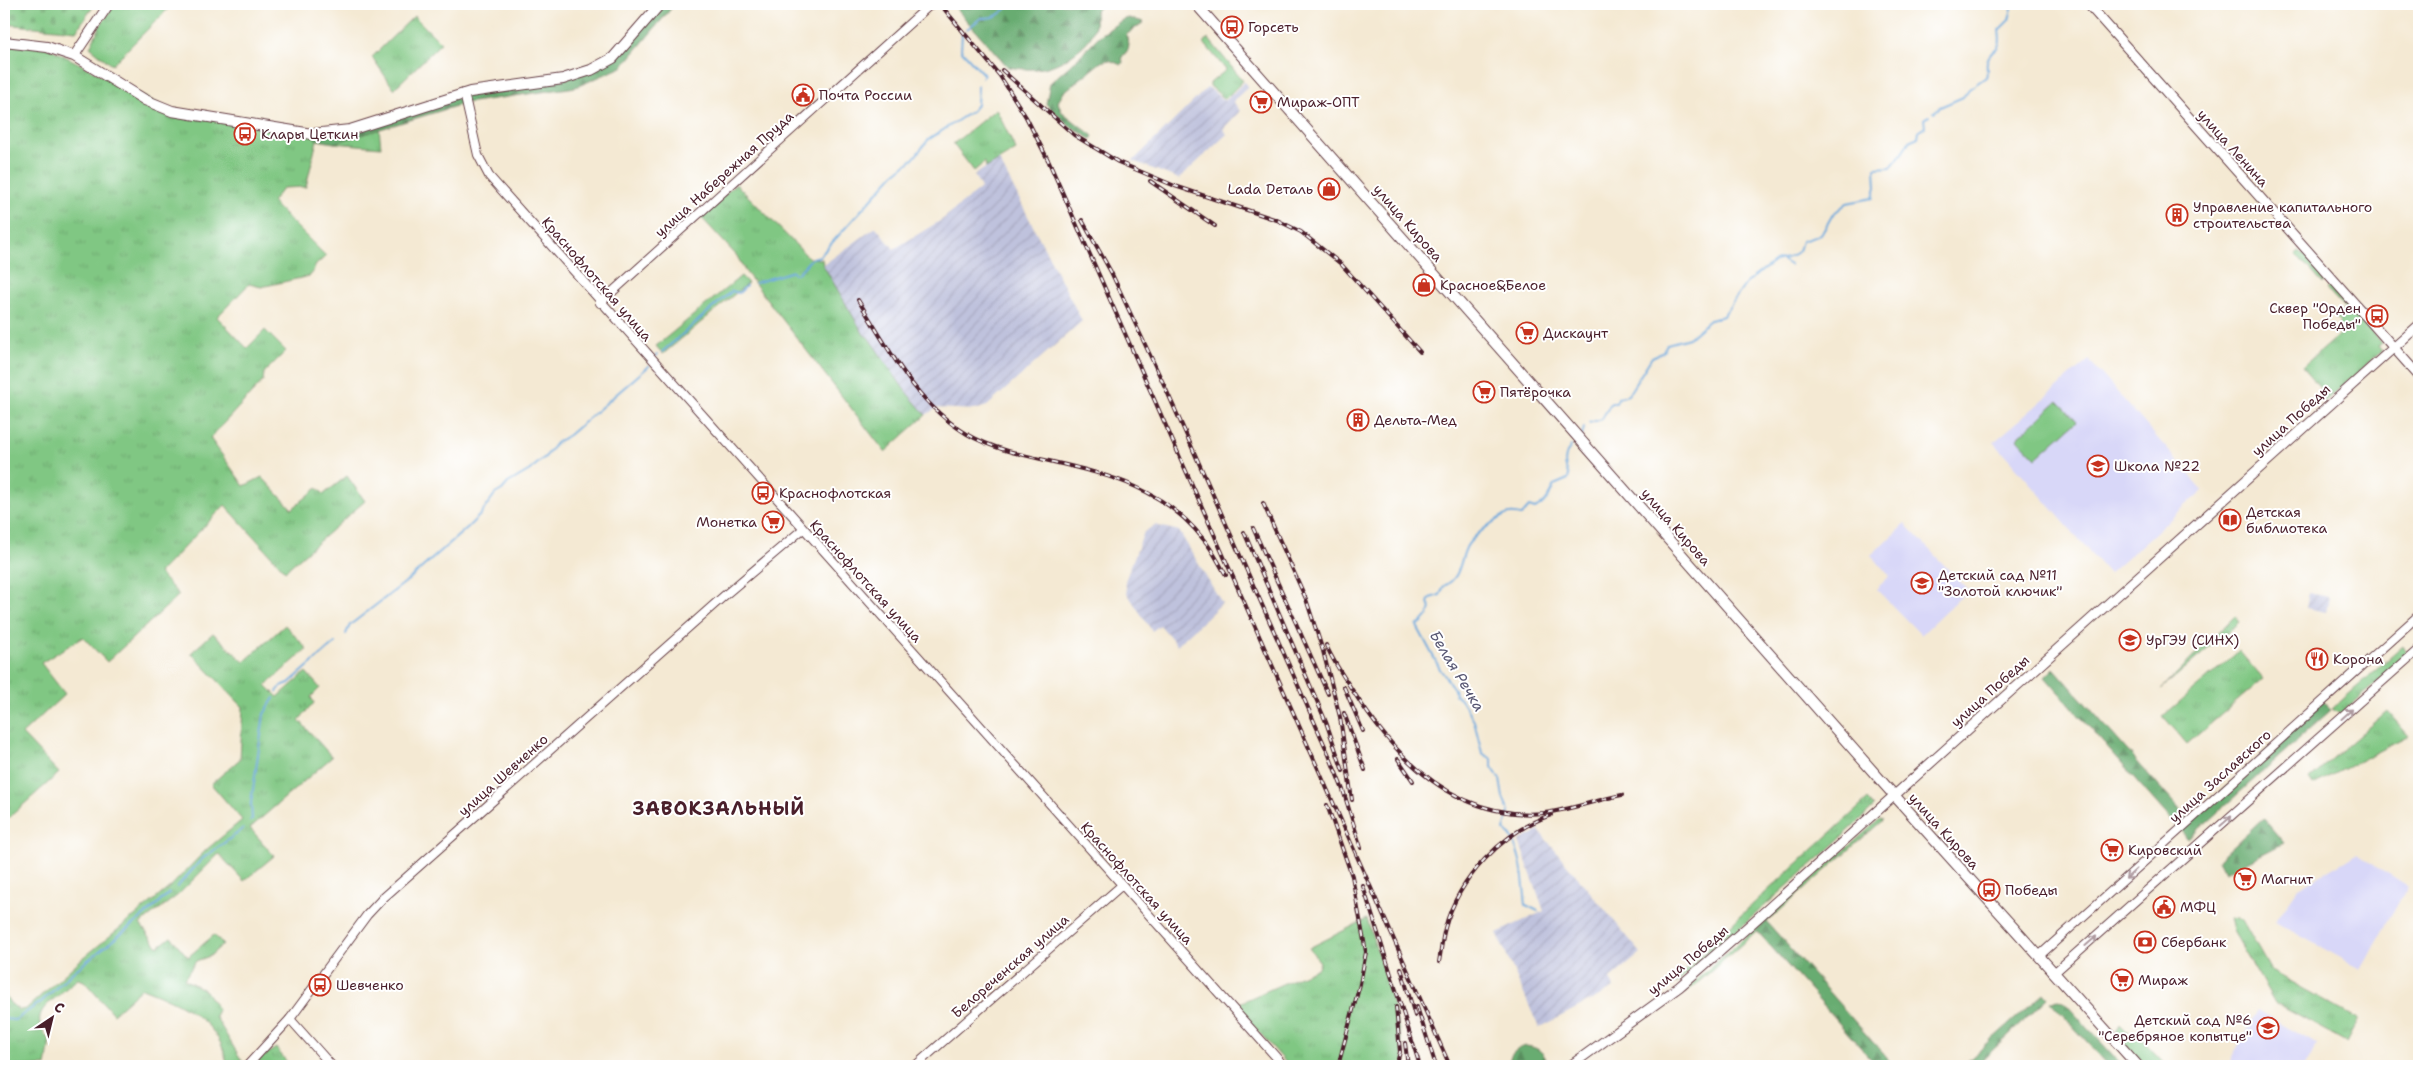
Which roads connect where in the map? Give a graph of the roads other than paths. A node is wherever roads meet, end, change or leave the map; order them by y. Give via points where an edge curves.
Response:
1 (109, 4) edge
2 (660, 4) edge
3 (931, 4) edge
4 (1196, 4) edge
5 (2088, 4) edge
6 (4, 42) edge
7 (74, 56) junction
8 (464, 94) junction
9 (600, 303) junction
10 (2419, 325) edge
11 (2394, 347) junction
12 (2419, 376) edge
13 (803, 529) junction
14 (2419, 615) edge
15 (2419, 650) edge
16 (1895, 796) junction
17 (1122, 885) junction
18 (2038, 956) junction
19 (2054, 973) junction
20 (290, 1019) junction
21 (247, 1066) edge
22 (332, 1066) edge
23 (915, 1066) edge
24 (1284, 1066) edge
25 (1570, 1066) edge
26 (2138, 1066) edge

1 - 7 main road
2 - 8 main road via 613,58 591,70 564,79
3 - 9 street, улица Набережная Пруда
4 - 16 main road, улица Кирова
5 - 11 main road, улица Ленина
6 - 7 main road via 47,47
7 - 8 main road via 145,100 172,111 312,134 350,130
8 - 9 street, Краснофлотская улица via 482,166
9 - 13 street, Краснофлотская улица
10 - 11 main road, улица Победы
11 - 12 main road, улица Ленина
11 - 16 main road, улица Победы
13 - 17 street, Краснофлотская улица
13 - 20 street, улица Шевченко via 382,900 367,915
14 -> 18 street, улица Заславского
19 -> 15 street
16 - 18 main road, улица Кирова
16 - 25 main road, улица Победы via 1679,987
17 - 23 street, Белореченская улица
17 - 24 street, Краснофлотская улица
18 - 19 main road, улица Кирова
19 - 26 main road, улица Кирова
20 - 21 street, улица Шевченко
20 - 22 street

